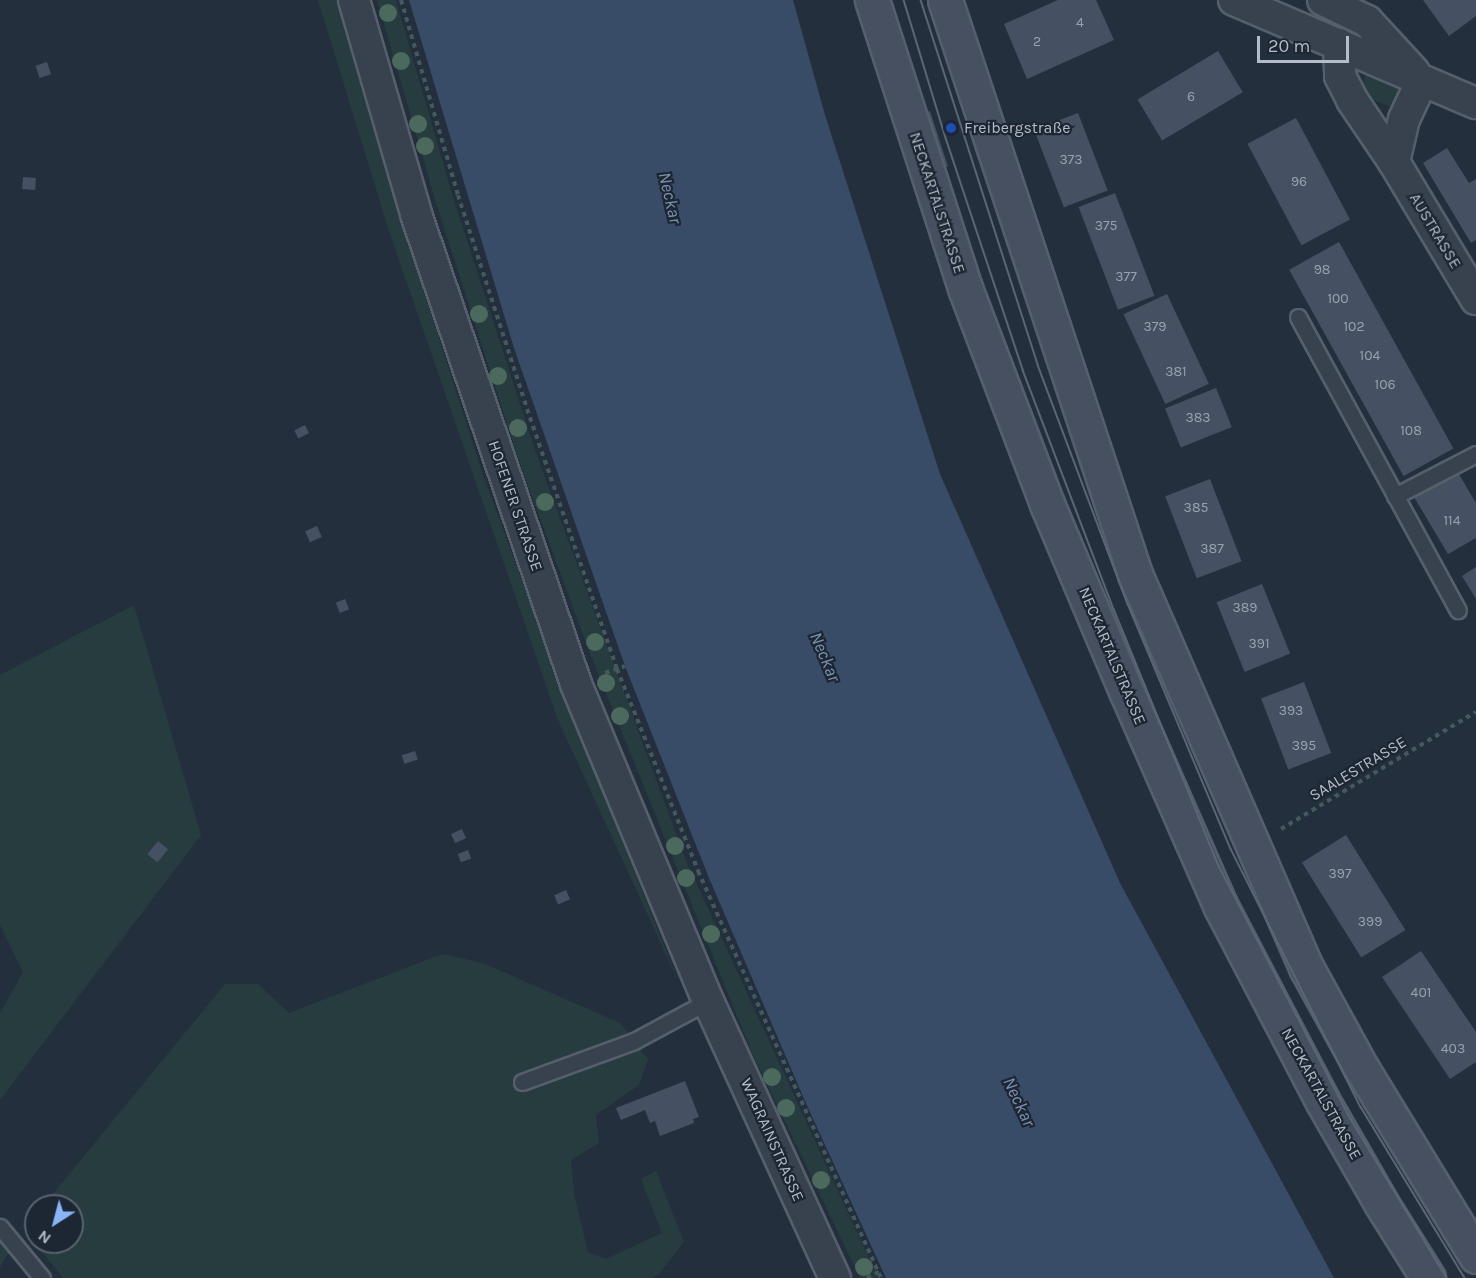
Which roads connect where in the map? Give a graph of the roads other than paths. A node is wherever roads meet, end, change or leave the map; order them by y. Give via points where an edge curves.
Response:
1 (354, 0) edge
2 (872, 0) edge
3 (945, 0) edge
4 (1234, 0) edge
5 (1323, 0) edge
6 (1339, 44) junction
7 (1422, 81) junction
8 (1476, 103) edge
9 (1394, 162) junction
10 (1476, 299) edge
11 (1298, 317) dead end
12 (1476, 454) edge
13 (1395, 496) junction
14 (1458, 610) dead end
15 (708, 1001) junction
16 (522, 1082) dead end
17 (0, 1227) edge
18 (1476, 1256) edge
19 (42, 1278) edge
20 (835, 1278) edge
21 (1428, 1278) edge

1 - 15 street, HOFENER STRASSE via 420,225 576,684
2 - 21 main road, NECKARTALSTRASSE via 969,299 1047,504 1145,735 1220,905 1323,1102
3 - 18 main road via 1135,574 1307,969 1362,1069
4 - 6 street
5 - 7 street via 1367,21
6 - 7 street
6 - 9 street, AUSTRASSE via 1340,75 1373,135
7 - 8 street
7 - 9 street via 1404,119
9 - 10 street, AUSTRASSE
11 - 13 lane
12 - 13 lane
13 - 14 lane
15 - 16 lane via 634,1041
15 - 20 street, WAGRAINSTRASSE
17 - 19 lane

